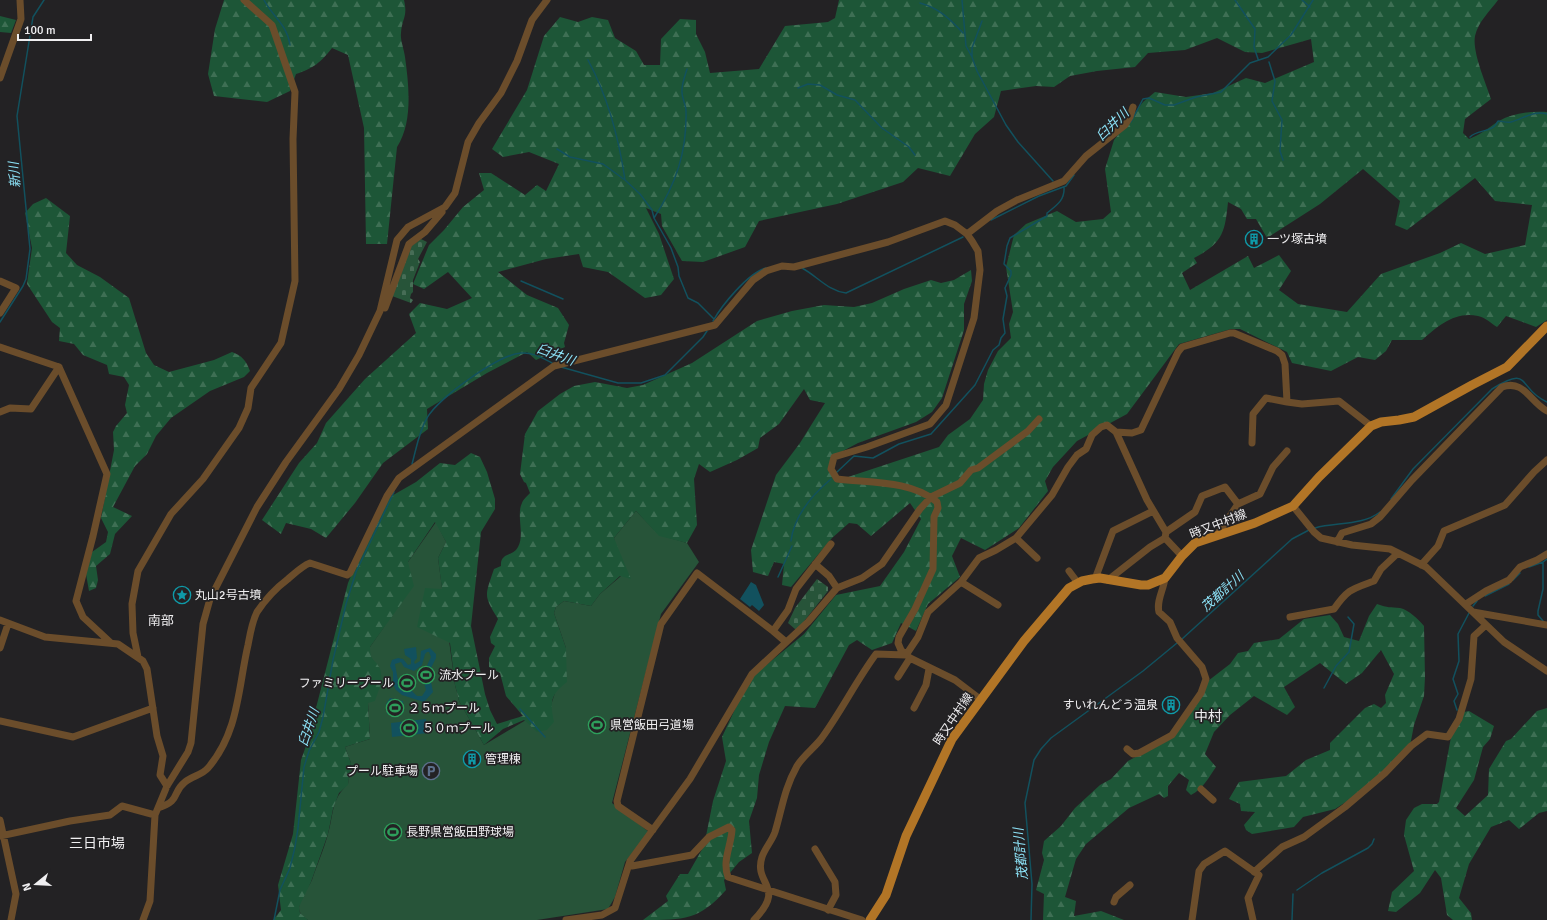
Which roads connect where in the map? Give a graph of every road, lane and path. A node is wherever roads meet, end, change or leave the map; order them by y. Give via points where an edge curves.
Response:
1 (20, 0) edge
2 (244, 0) edge
3 (547, 0) edge
4 (0, 78) edge
5 (1133, 107) dead end
6 (446, 207) junction
7 (966, 234) junction
8 (0, 281) edge
9 (380, 311) junction
10 (0, 312) edge
11 (1547, 326) edge
12 (0, 347) edge
13 (59, 367) junction
14 (1287, 402) junction
15 (1547, 411) edge
16 (0, 412) edge
17 (1040, 418) dead end
18 (1371, 426) junction
19 (1116, 432) junction
20 (1252, 443) dead end
21 (1287, 451) dead end
22 (1547, 460) edge
23 (931, 497) junction
24 (1238, 504) junction
25 (1293, 506) junction
26 (1153, 510) junction
27 (1166, 535) junction
28 (1217, 535) junction
29 (1016, 538) junction
30 (1337, 542) junction
31 (831, 544) dead end
32 (1398, 553) junction
33 (1547, 554) edge
34 (1182, 556) junction
35 (1037, 558) dead end
36 (815, 564) junction
37 (1421, 564) junction
38 (1069, 571) dead end
39 (1095, 578) junction
40 (1165, 578) junction
41 (1108, 580) junction
42 (961, 582) junction
43 (1078, 583) junction
44 (838, 588) junction
45 (1466, 604) junction
46 (998, 605) dead end
47 (1473, 612) junction
48 (1290, 617) dead end
49 (0, 620) edge
50 (8, 624) junction
51 (1486, 625) junction
52 (1545, 625) edge
53 (773, 631) junction
54 (786, 642) junction
55 (111, 643) junction
56 (0, 648) edge
57 (138, 657) junction
58 (908, 657) junction
59 (929, 669) junction
60 (1547, 671) edge
61 (898, 677) dead end
62 (980, 699) junction
63 (153, 708) junction
64 (914, 708) dead end
65 (0, 721) edge
66 (1127, 749) dead end
67 (168, 786) junction
68 (1201, 789) dead end
69 (1213, 800) dead end
70 (156, 811) junction
71 (0, 820) edge
72 (654, 830) junction
73 (2, 836) edge
74 (814, 848) dead end
75 (629, 865) junction
76 (1254, 872) junction
77 (1130, 885) dead end
78 (769, 892) junction
79 (1114, 902) dead end
80 (828, 910) junction
81 (11, 920) edge
82 (144, 920) edge
83 (566, 920) edge
84 (754, 920) edge
85 (862, 920) edge
86 (870, 920) edge
87 (1192, 920) edge
88 (1253, 920) edge

1 - 4 street via 21,19
2 - 57 street via 272,25 295,92 295,281 281,343 251,388 248,408 239,428 203,479 171,514 138,571 132,604 133,633
3 - 6 street via 532,20 517,61 501,93 468,142 455,193
5 - 7 street via 1125,125 1086,156 1064,181 1017,200
6 - 9 street via 425,232 409,244 384,309
6 - 9 street via 408,227 396,240
7 - 23 street via 978,251 980,270 974,318 946,405 930,424 834,457 830,469 837,479 873,481 918,490
7 - 70 street via 945,221 888,242 794,267 782,266 766,271 753,280 715,325 554,366 399,478 387,496 350,573 347,575 310,563 280,585 253,621 243,664 237,709 226,741 208,768 183,783 174,800
8 - 10 street via 16,288
9 - 67 street via 359,356 339,389 257,506 210,599 203,624 191,743
11 - 18 main road, 時又中村線 via 1507,367 1414,417
12 - 13 street
13 - 16 street via 31,409 10,408
13 - 55 street via 106,474 94,536 76,601 83,617
14 - 18 street via 1302,404 1338,401
14 - 19 street via 1285,364 1282,355 1256,341 1230,333 1182,348 1140,430 1132,433
14 - 20 street via 1266,398 1253,414
15 - 30 street via 1518,386 1510,384 1502,387 1380,517 1371,524 1342,533
17 - 23 street via 1028,431 971,470 960,483
18 - 25 main road, 時又中村線
19 - 26 street
19 - 29 street via 1107,425 1101,426 1092,435 1086,449 1068,467 1052,495
21 - 24 street via 1273,467 1260,494
22 - 37 street via 1505,504 1444,531 1438,546
23 - 44 street via 882,564 862,578
23 - 58 street via 938,502 934,517 933,569 899,638 898,643
24 - 27 street via 1226,487 1202,496 1195,512
24 - 28 street
25 - 28 main road, 時又中村線 via 1255,523
25 - 30 street via 1321,538
26 - 27 street
26 - 39 street via 1113,531
27 - 34 street
27 - 41 street
28 - 34 main road, 時又中村線 via 1195,543
29 - 35 street
29 - 42 street via 979,558
30 - 32 street via 1390,549
31 - 36 street
32 - 37 street
32 - 48 street via 1381,569 1374,581 1356,586 1334,609
33 - 45 street via 1520,567 1509,580
34 - 40 main road, 時又中村線
36 - 44 street
36 - 53 street via 796,589 788,610
37 - 45 street
38 - 43 street
39 - 41 main road, 時又中村線
39 - 43 main road, 時又中村線
40 - 41 main road, 時又中村線 via 1153,584 1141,585
40 - 66 street via 1159,612 1170,622 1177,638 1202,667 1206,679 1200,693 1172,735 1139,753 1133,754
42 - 46 street
42 - 58 street via 928,612
43 - 62 main road, 時又中村線 via 1069,588 1056,602
44 - 54 street
45 - 47 street
47 - 51 street
47 - 52 street
49 - 50 street
50 - 55 street via 45,637
50 - 56 street
51 - 60 street via 1504,642
51 - 76 street via 1474,636 1471,679 1459,719 1448,737 1426,734 1345,807 1304,837 1282,847
53 - 54 street
53 - 72 street via 697,573 665,616 617,801 618,806
54 - 72 street via 752,674 690,779
55 - 57 street via 118,644
57 - 63 street via 147,669
58 - 59 street
58 - 61 street
58 - 78 street via 876,654 822,738 798,764 782,802 772,841 761,860 761,870
59 - 62 street via 955,680
59 - 64 street via 926,684
62 - 86 main road, 時又中村線 via 952,739 937,767 906,836 886,895
63 - 65 street via 73,737
63 - 67 street via 163,756 160,775
67 - 70 street
68 - 69 street
70 - 73 street via 122,806 110,815
70 - 82 street via 150,901
71 - 73 street
72 - 75 street
73 - 81 street via 16,894
74 - 80 street via 835,882 836,895
75 - 78 street via 692,855 709,837 729,827 732,830 725,870 728,877
75 - 83 street via 618,901 610,912
76 - 87 street via 1225,851 1204,864 1199,871
76 - 88 street via 1259,875 1248,898
77 - 79 street
78 - 80 street
78 - 84 street via 765,909
80 - 85 street

